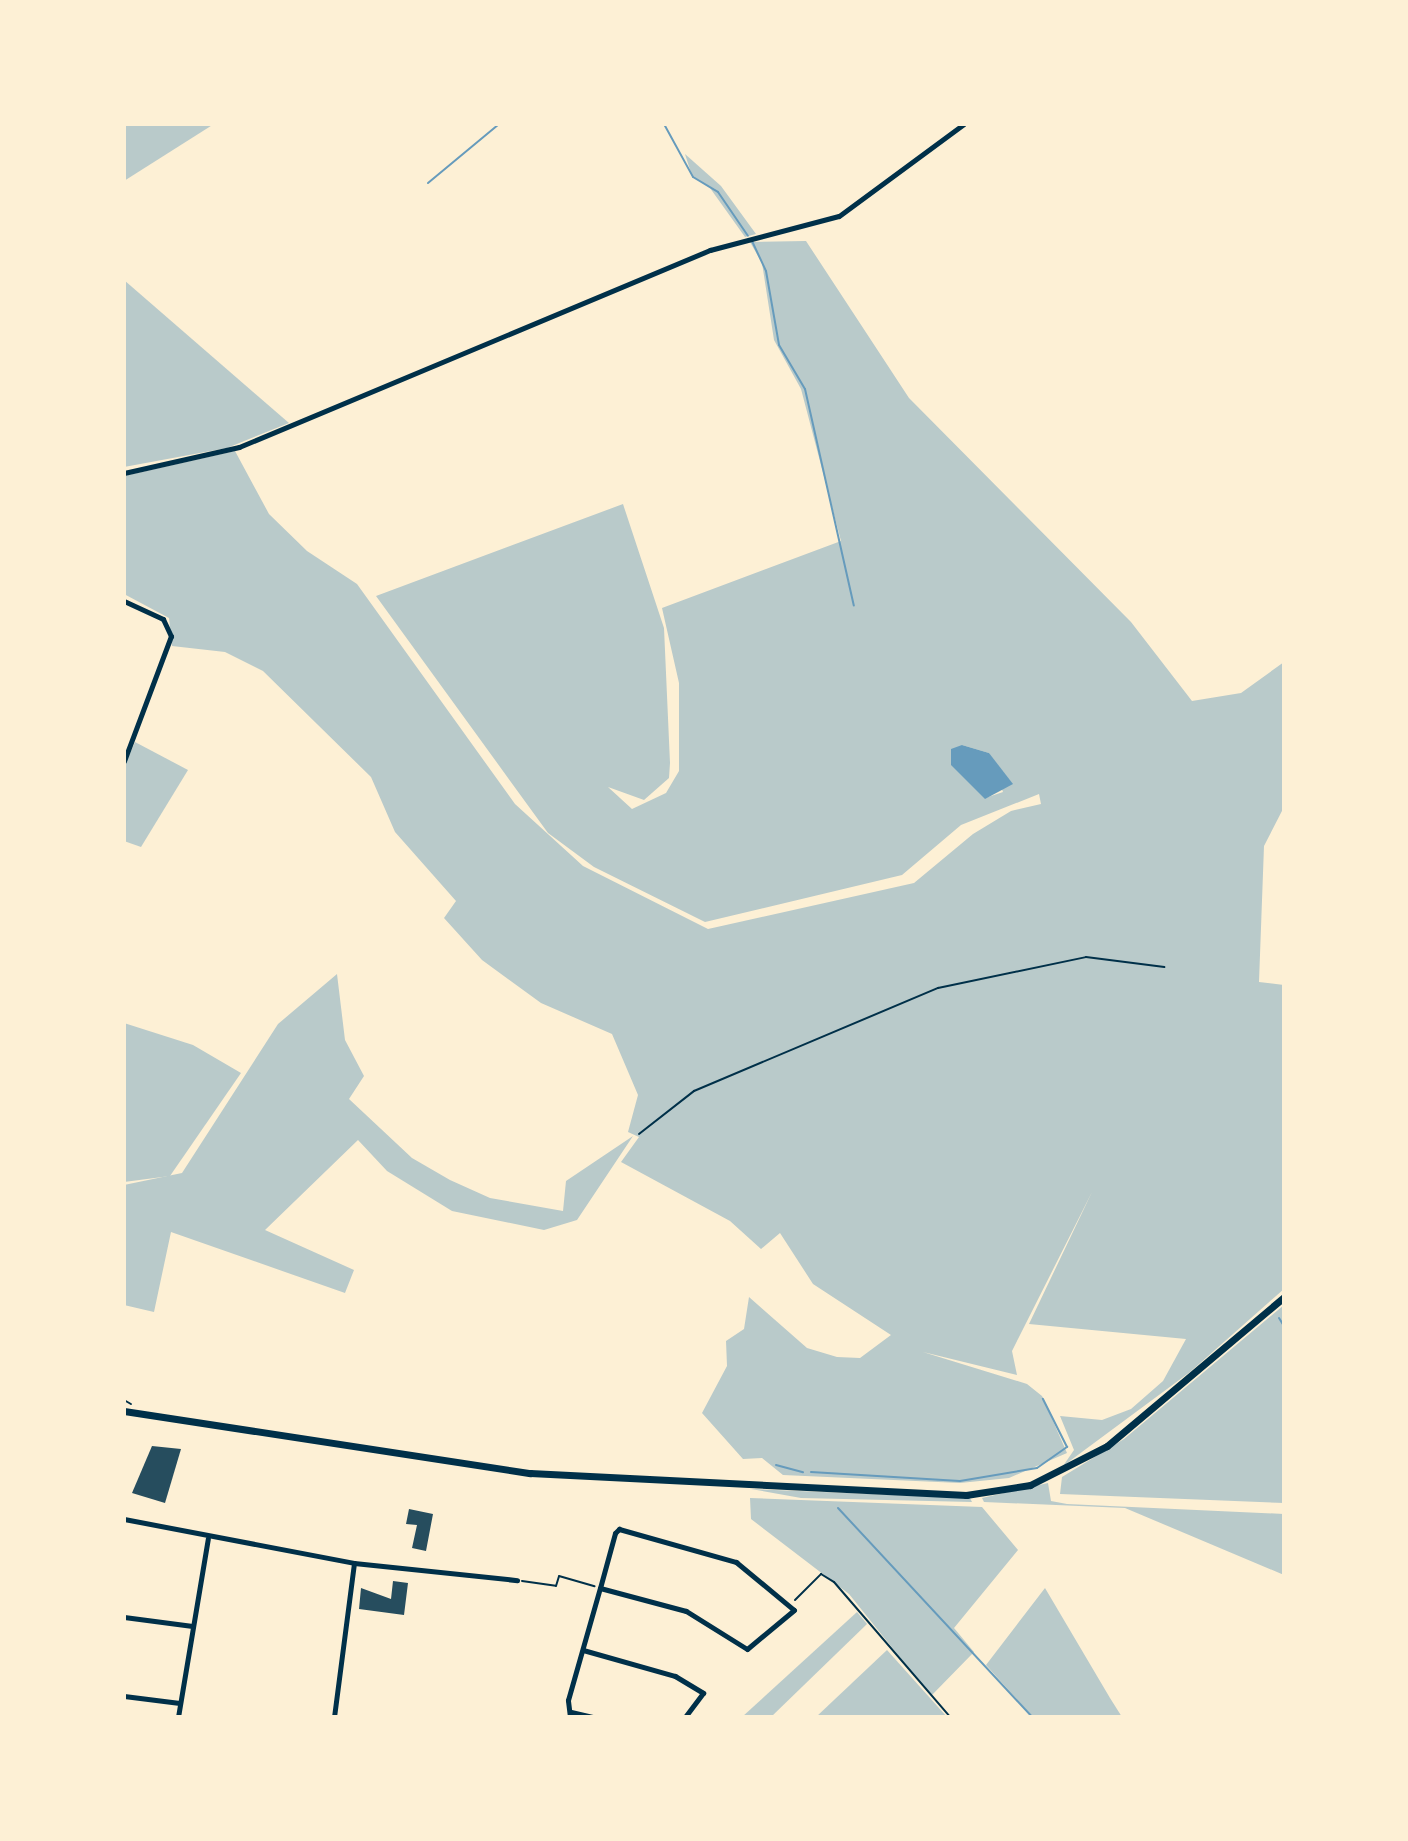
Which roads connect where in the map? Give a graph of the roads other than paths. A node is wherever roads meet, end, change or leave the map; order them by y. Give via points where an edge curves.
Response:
1 (964, 124) edge
2 (124, 473) edge
3 (124, 601) edge
4 (126, 751) edge
5 (124, 761) edge
6 (1284, 1297) edge
7 (124, 1411) edge
8 (124, 1519) edge
9 (208, 1538) junction
10 (354, 1563) junction
11 (517, 1580) road end
12 (600, 1588) junction
13 (124, 1617) edge
14 (192, 1626) junction
15 (583, 1650) junction
16 (124, 1696) edge
17 (180, 1703) junction
18 (571, 1714) edge
19 (178, 1717) edge
20 (334, 1717) edge
21 (592, 1717) edge
22 (685, 1717) edge

1 - 2 street via 839,216 710,250 239,447
3 - 4 street via 163,619 171,636
4 - 5 street
6 - 7 main road via 1107,1446 1009,1490 966,1495 530,1473
8 - 9 street
9 - 10 street
9 - 14 street
10 - 11 street
10 - 20 street
12 - 12 street via 619,1529 736,1562 791,1604 775,1629 747,1649 686,1611
12 - 15 street
13 - 14 street
14 - 17 street
15 - 18 street
15 - 22 street via 675,1676 703,1693
16 - 17 street
17 - 19 street
18 - 21 street

